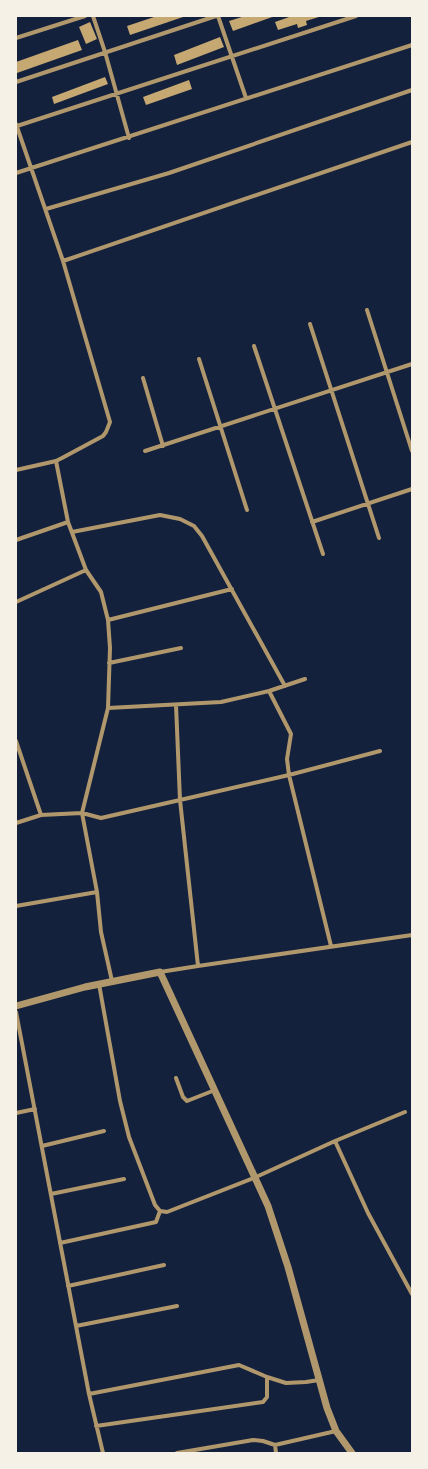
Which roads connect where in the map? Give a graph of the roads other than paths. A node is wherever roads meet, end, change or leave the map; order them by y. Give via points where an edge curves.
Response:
1 (85, 16) edge
2 (93, 16) edge
3 (217, 16) edge
4 (356, 16) edge
5 (16, 38) edge
6 (412, 45) edge
7 (106, 52) junction
8 (230, 57) junction
9 (16, 82) edge
10 (412, 90) edge
11 (117, 95) junction
12 (246, 98) junction
13 (16, 125) edge
14 (129, 138) junction
15 (412, 142) edge
16 (32, 168) junction
17 (16, 173) edge
18 (46, 209) junction
19 (63, 261) junction
20 (367, 310) dead end
21 (310, 324) dead end
22 (254, 346) dead end
23 (199, 359) dead end
24 (412, 364) edge
25 (387, 373) junction
26 (143, 378) dead end
27 (330, 392) junction
28 (274, 409) junction
29 (221, 427) junction
30 (163, 446) junction
31 (145, 451) dead end
32 (412, 451) edge
33 (56, 461) junction
34 (16, 470) edge
35 (412, 489) edge
36 (368, 504) junction
37 (247, 510) dead end
38 (68, 522) junction
39 (312, 522) junction
40 (72, 532) junction
41 (379, 538) dead end
42 (16, 540) edge
43 (323, 554) dead end
44 (86, 570) junction
45 (232, 589) junction
46 (16, 602) edge
47 (108, 620) junction
48 (181, 648) dead end
49 (109, 663) junction
50 (305, 679) dead end
51 (285, 686) junction
52 (269, 691) junction
53 (176, 705) junction
54 (108, 708) junction
55 (16, 741) edge
56 (380, 751) dead end
57 (289, 775) junction
58 (180, 800) junction
59 (82, 813) junction
60 (41, 815) junction
61 (16, 824) edge
62 (97, 892) junction
63 (16, 906) edge
64 (412, 935) edge
65 (331, 946) junction
66 (198, 966) junction
67 (160, 972) junction
68 (112, 981) junction
69 (99, 984) junction
70 (16, 1006) edge
71 (16, 1012) edge
72 (176, 1078) dead end
73 (215, 1090) junction
74 (34, 1109) junction
75 (405, 1112) dead end
76 (16, 1113) edge
77 (104, 1131) dead end
78 (335, 1141) junction
79 (42, 1146) junction
80 (256, 1177) junction
81 (124, 1179) dead end
82 (51, 1194) junction
83 (160, 1211) junction
84 (60, 1243) junction
85 (164, 1265) dead end
86 (68, 1286) junction
87 (412, 1294) edge
88 (177, 1306) dead end
89 (76, 1326) junction
90 (267, 1377) junction
91 (319, 1380) junction
92 (88, 1394) junction
93 (96, 1426) junction
94 (336, 1431) junction
95 (275, 1445) junction
96 (103, 1453) edge
97 (177, 1453) edge
98 (276, 1453) edge
99 (352, 1453) edge

1 - 5 street
2 - 7 street
3 - 7 street
3 - 8 street
4 - 8 street
6 - 12 street
7 - 9 street
7 - 11 street
8 - 11 street
8 - 12 street
10 - 18 street via 169,173
11 - 13 street
11 - 14 street
12 - 14 street
13 - 16 street
14 - 16 street
15 - 19 street
16 - 17 street
16 - 18 street
18 - 19 street
19 - 33 street via 110,422 103,436
20 - 25 street
21 - 27 street
22 - 28 street
23 - 29 street
24 - 25 street
25 - 27 street
25 - 32 street
26 - 30 street
27 - 28 street
27 - 36 street
28 - 29 street
28 - 39 street
29 - 30 street
29 - 37 street
30 - 31 street
33 - 34 street
33 - 38 street
35 - 36 street
36 - 39 street
36 - 41 street
38 - 40 street
38 - 42 street
39 - 43 street
40 - 44 street
40 - 45 street via 154,516 180,519 199,531
44 - 46 street
44 - 47 street via 101,592
45 - 47 street
45 - 51 street
47 - 49 street
48 - 49 street
49 - 54 street
50 - 51 street
51 - 52 street
52 - 53 street via 221,702
52 - 57 street via 291,734 287,759
53 - 54 street
53 - 58 street
54 - 59 street
55 - 60 street
56 - 57 street
57 - 58 street
57 - 65 street
58 - 59 street via 101,818
58 - 66 street
59 - 60 street
59 - 62 street
60 - 61 street
62 - 63 street
62 - 68 street via 101,932
64 - 65 street
65 - 66 street
66 - 67 street
67 - 68 street
67 - 73 street
68 - 69 street
69 - 70 street
69 - 83 street via 129,1137 154,1205
71 - 74 street
72 - 73 street via 187,1101
73 - 80 street
74 - 76 street
74 - 79 street
75 - 78 street
77 - 79 street
78 - 80 street
78 - 87 street via 368,1213
79 - 82 street
80 - 83 street via 167,1212
80 - 91 street via 288,1267
81 - 82 street
82 - 84 street
83 - 84 street via 156,1222
84 - 86 street
85 - 86 street
86 - 89 street
88 - 89 street
89 - 92 street
90 - 91 street via 286,1383
90 - 92 street via 239,1365
90 - 93 street via 267,1397 263,1402
91 - 94 street
92 - 93 street
93 - 96 street
94 - 95 street
94 - 99 street
95 - 97 street via 252,1440
95 - 98 street

